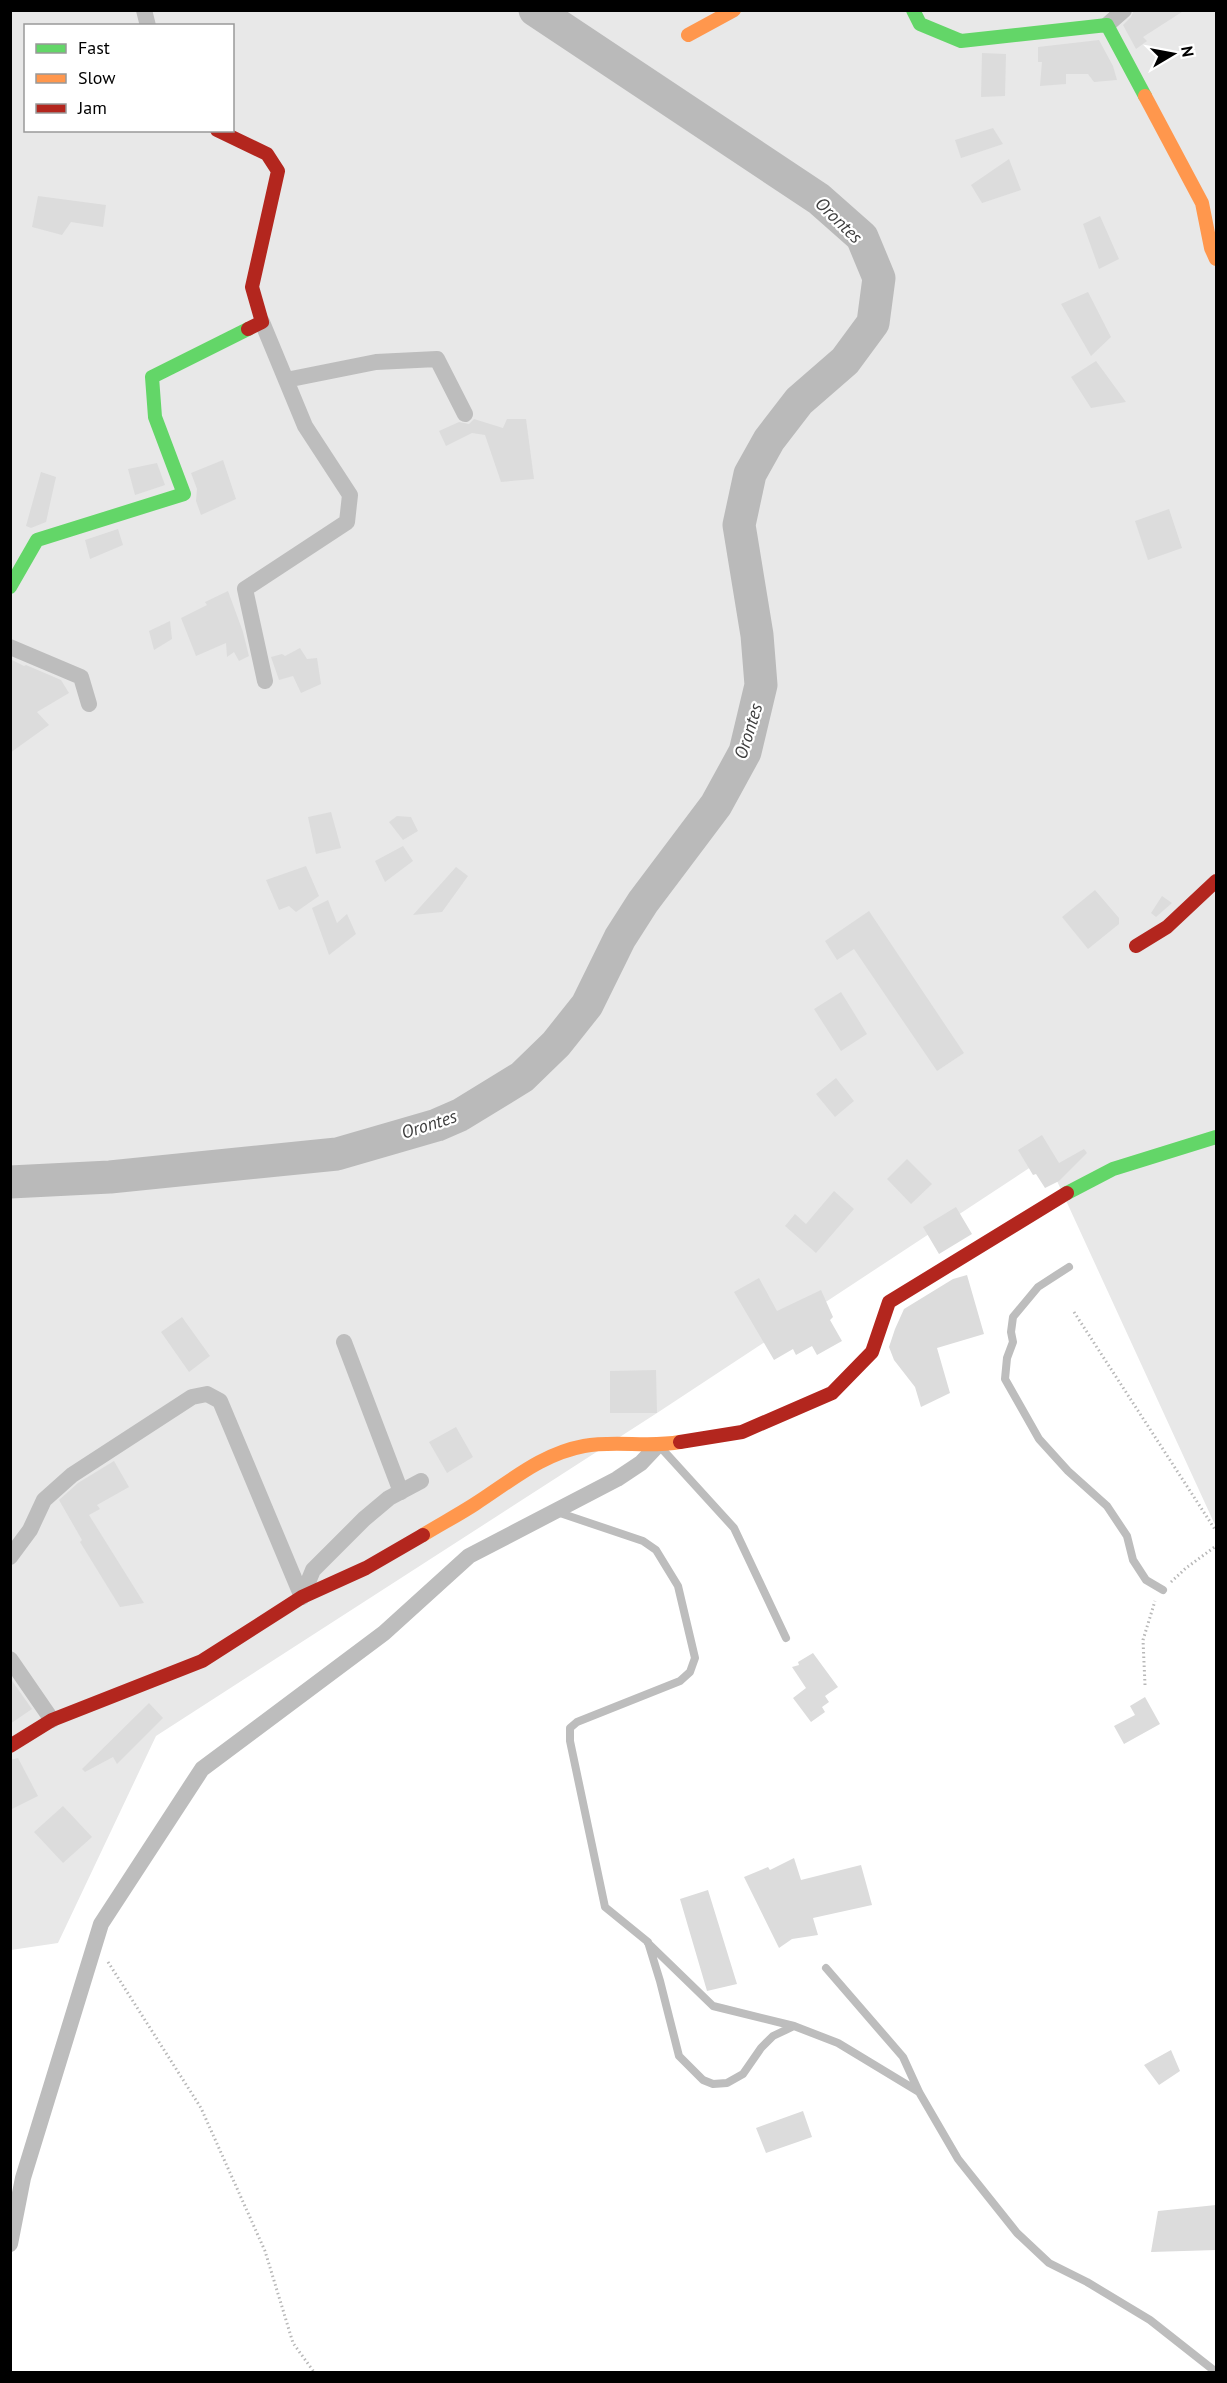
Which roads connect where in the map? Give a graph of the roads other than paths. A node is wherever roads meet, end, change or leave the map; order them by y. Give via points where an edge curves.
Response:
1 (734, 10) edge
2 (913, 10) edge
3 (1124, 10) edge
4 (1107, 25) junction
5 (688, 35) dead end
6 (220, 132) edge
7 (1216, 259) edge
8 (262, 322) junction
9 (286, 380) junction
10 (465, 414) dead end
11 (10, 587) edge
12 (10, 647) edge
13 (265, 681) dead end
14 (89, 704) dead end
15 (1216, 881) edge
16 (1136, 946) dead end
17 (1216, 1137) edge
18 (1069, 1267) dead end
19 (344, 1341) dead end
20 (658, 1446) junction
21 (421, 1481) dead end
22 (401, 1492) junction
23 (554, 1512) junction
24 (10, 1557) edge
25 (1164, 1590) road end
26 (302, 1597) junction
27 (786, 1638) dead end
28 (10, 1659) edge
29 (52, 1720) junction
30 (10, 1746) edge
31 (648, 1942) junction
32 (826, 1968) dead end
33 (794, 2026) junction
34 (919, 2092) junction
35 (10, 2244) edge
36 (1216, 2372) edge

1 - 5 street
2 - 4 street via 920,24 961,41
3 - 4 street
4 - 7 street via 1202,202
6 - 8 street via 267,154 278,171 252,287
8 - 9 street
8 - 11 street via 152,377 155,417 184,494 37,540
9 - 10 street via 376,362 437,359
9 - 13 street via 305,426 350,495 347,522 245,590
12 - 14 street via 81,677
15 - 16 street via 1167,927
17 - 20 street via 1113,1169 1053,1200 889,1302 872,1352 832,1394 742,1432
18 - 25 lane via 1038,1287 1013,1317 1005,1379 1039,1439 1107,1506 1127,1536 1133,1560 1146,1580
19 - 22 street
20 - 23 street via 617,1479
20 - 26 street via 614,1442 548,1456 384,1557
20 - 27 lane via 735,1528
21 - 22 street
22 - 26 street via 364,1519 313,1570
23 - 31 lane via 643,1541 657,1550 678,1586 685,1611 695,1658 690,1672 680,1681 570,1728 605,1906
23 - 35 street via 469,1556 384,1633 202,1769 101,1924 23,2178
24 - 26 street via 30,1530 44,1500 72,1475 192,1397 207,1394 220,1401
26 - 29 street via 202,1661
28 - 29 street
29 - 30 street
31 - 33 lane via 713,2006
31 - 33 lane via 679,2056 703,2080 727,2083 743,2074 773,2036
32 - 34 lane via 903,2057
33 - 34 lane via 838,2043
34 - 36 lane via 958,2160 1017,2233 1049,2263 1150,2320

